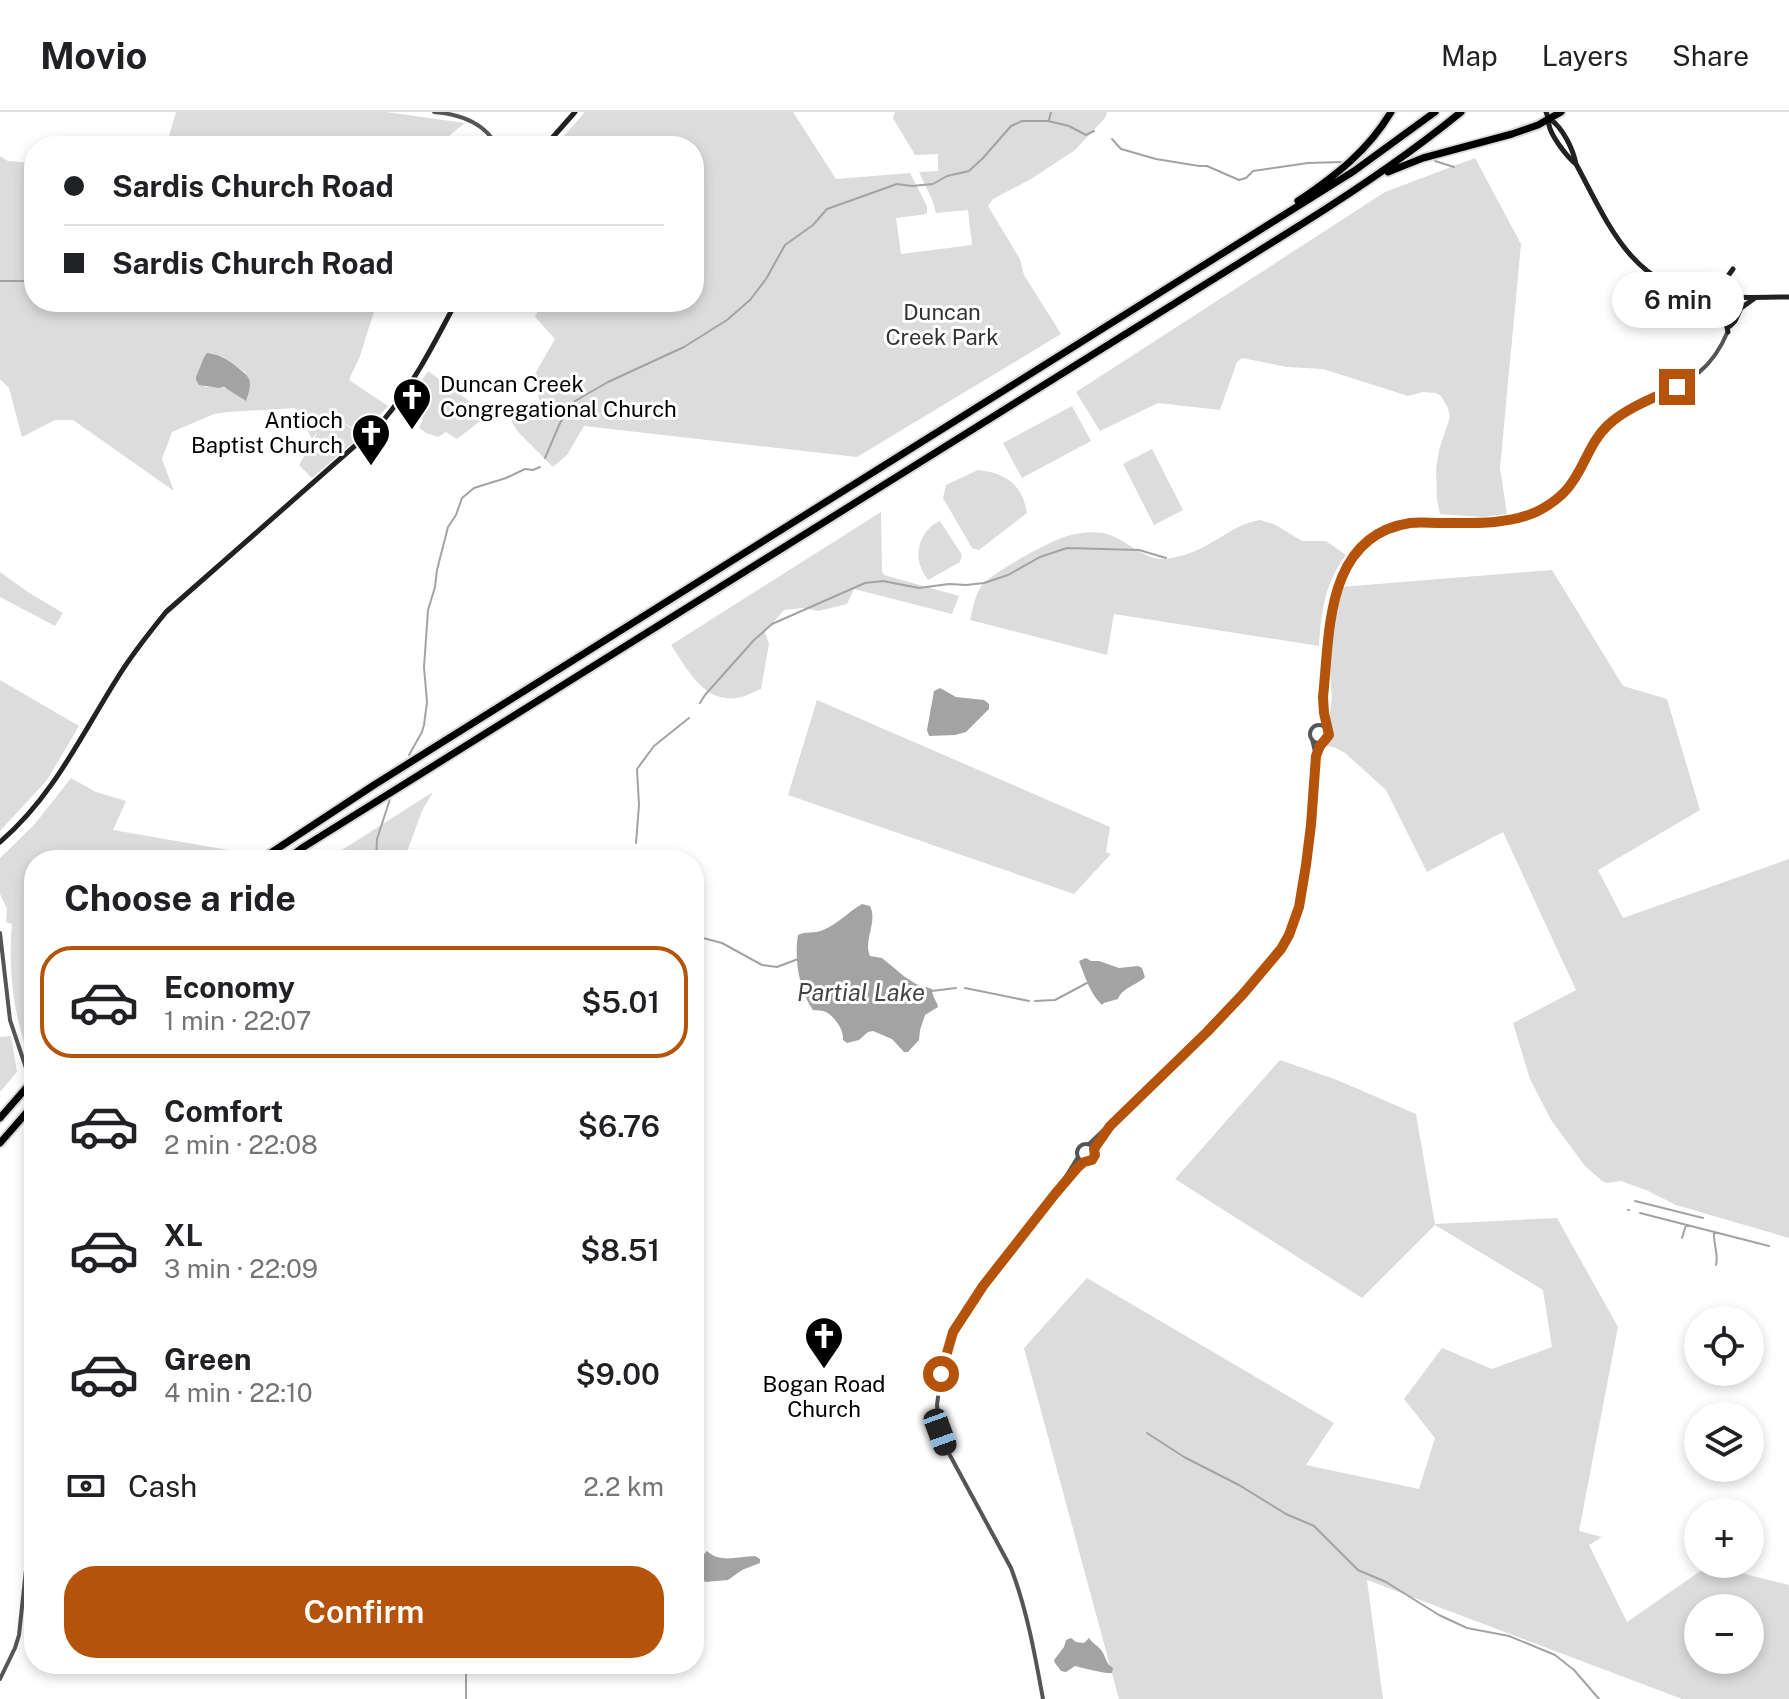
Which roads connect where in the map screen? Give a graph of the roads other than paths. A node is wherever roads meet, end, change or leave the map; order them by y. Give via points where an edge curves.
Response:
1 (434, 112) edge
2 (575, 112) edge
3 (1391, 112) edge
4 (1435, 112) edge
5 (1461, 112) edge
6 (1561, 112) edge
7 (1547, 115) edge
8 (490, 136) edge
9 (554, 136) edge
10 (1374, 178) junction
11 (1252, 236) junction
12 (1733, 269) dead end
13 (1702, 295) junction
14 (1734, 297) junction
15 (1756, 297) junction
16 (1789, 297) edge
17 (451, 312) edge
18 (1729, 329) junction
19 (1324, 713) junction
20 (1317, 725) junction
21 (1328, 729) junction
22 (1312, 739) junction
23 (1323, 742) junction
24 (1316, 756) junction
25 (0, 842) edge
26 (275, 850) edge
27 (299, 850) edge
28 (0, 933) edge
29 (24, 1057) edge
30 (24, 1085) edge
31 (24, 1113) edge
32 (0, 1118) edge
33 (0, 1143) edge
34 (1092, 1146) junction
35 (1078, 1157) junction
36 (1084, 1162) junction
37 (1055, 1194) junction
38 (24, 1588) edge
39 (0, 1679) edge
40 (1043, 1699) edge

1 - 8 street via 478,124
2 - 9 main road
3 - 11 highway via 1354,159
4 - 11 highway
5 - 10 highway
6 - 7 highway
7 - 10 highway via 1538,125
7 - 13 main road via 1622,246 1640,266 1669,284
10 - 27 highway
11 - 26 highway
12 - 13 main road via 1720,287
13 - 14 main road
13 - 18 main road via 1723,311
14 - 15 main road
14 - 18 street
15 - 16 main road
15 - 18 main road via 1741,308
17 - 25 main road via 382,422 160,620 53,784
18 - 19 street via 1696,377 1607,426 1573,482 1536,512 1484,523 1411,523 1389,529 1358,551 1341,576 1334,599
19 - 20 street
19 - 21 street
20 - 21 street
20 - 22 street
21 - 23 street
22 - 23 street
22 - 24 street
23 - 24 street
24 - 34 street via 1299,907 1281,949 1207,1032
28 - 29 street via 10,1020
30 - 32 highway
31 - 33 highway
34 - 35 street via 1083,1144
34 - 36 street via 1094,1157
35 - 36 street
35 - 37 street
36 - 37 street
37 - 40 street via 953,1332 937,1405 946,1448 1011,1568
38 - 39 street via 19,1635

